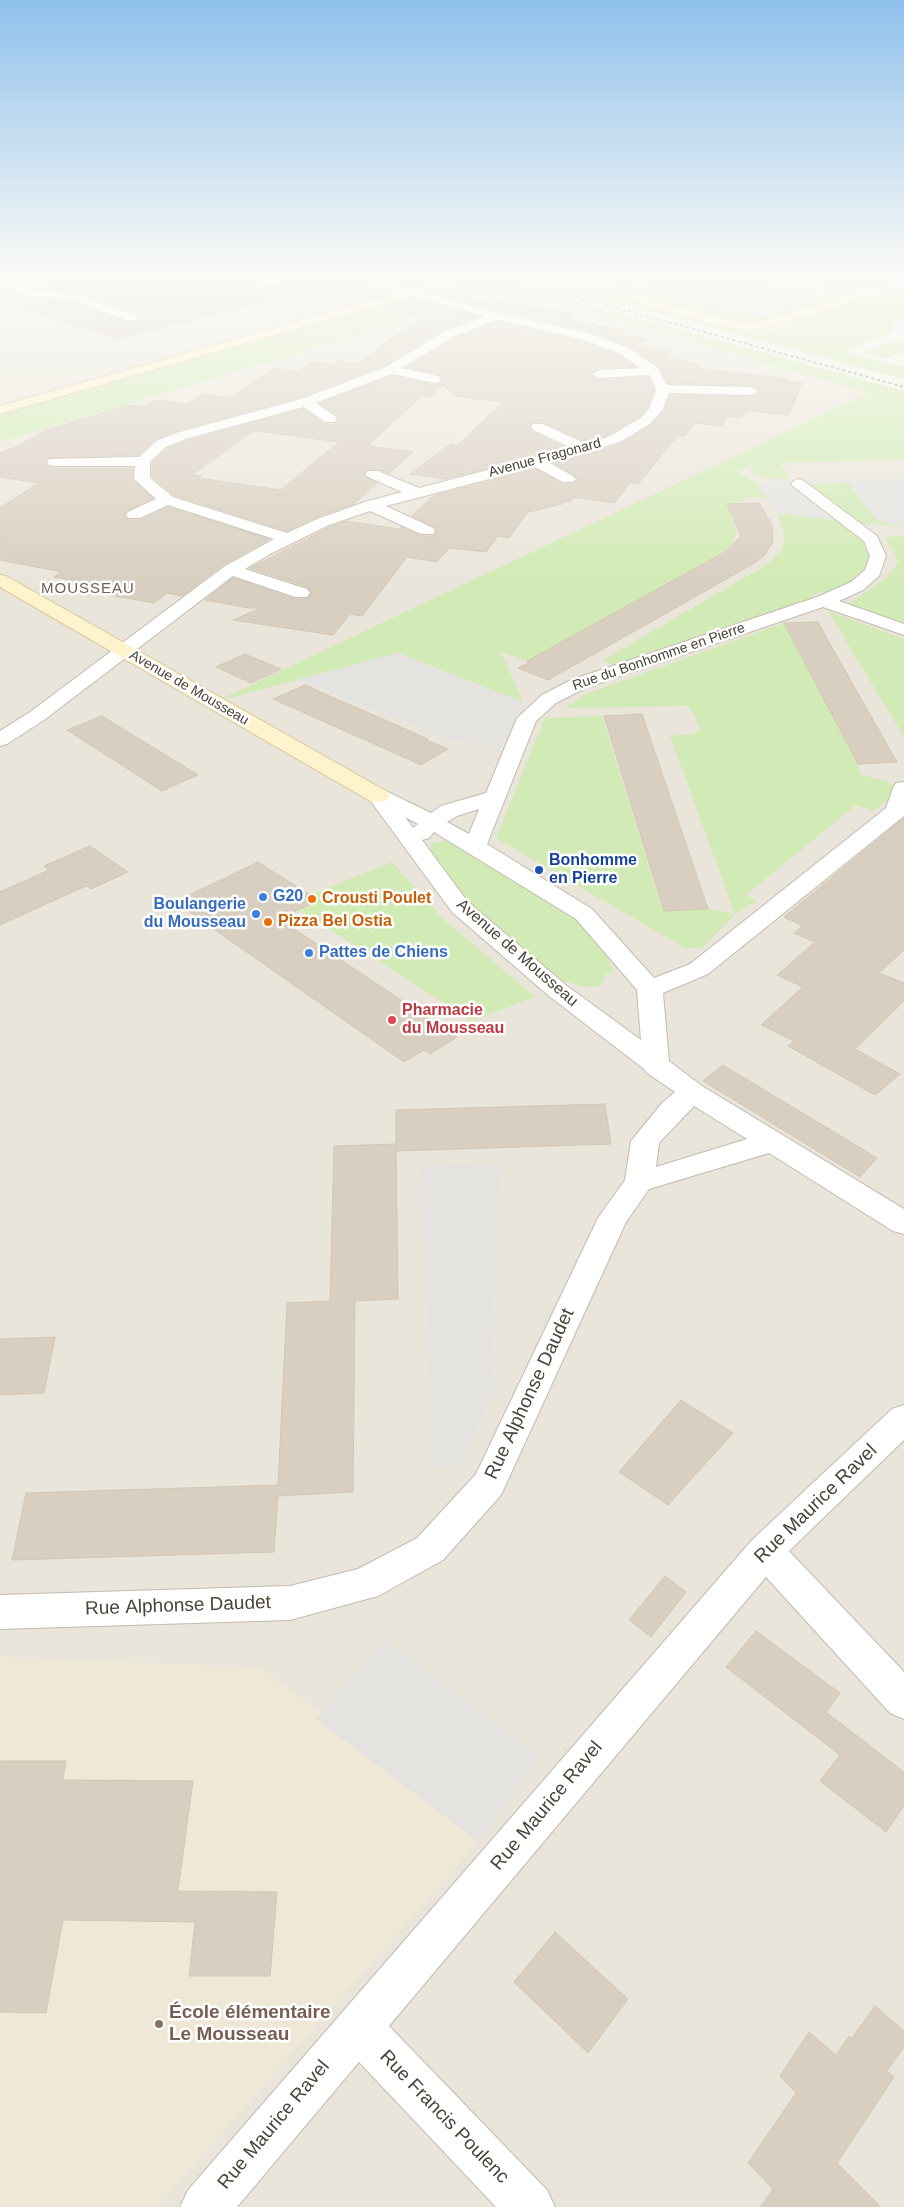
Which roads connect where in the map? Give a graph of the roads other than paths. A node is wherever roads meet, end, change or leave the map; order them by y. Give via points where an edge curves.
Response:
1 (81, 379) edge
2 (106, 379) edge
3 (369, 379) edge
4 (657, 379) edge
5 (321, 383) dead end
6 (344, 389) junction
7 (663, 389) junction
8 (751, 391) dead end
9 (0, 401) edge
10 (306, 402) junction
11 (0, 410) edge
12 (195, 416) dead end
13 (330, 419) dead end
14 (217, 425) junction
15 (538, 427) dead end
16 (586, 449) junction
17 (143, 461) junction
18 (536, 461) junction
19 (54, 462) dead end
20 (373, 474) dead end
21 (568, 480) dead end
22 (799, 484) dead end
23 (415, 492) junction
24 (167, 500) junction
25 (370, 505) junction
26 (134, 515) dead end
27 (427, 531) dead end
28 (288, 538) junction
29 (231, 570) junction
30 (0, 580) edge
31 (301, 593) dead end
32 (823, 601) junction
33 (904, 630) edge
34 (123, 650) junction
35 (0, 740) edge
36 (904, 788) edge
37 (378, 796) junction
38 (495, 797) junction
39 (432, 822) junction
40 (412, 843) junction
41 (475, 846) junction
42 (650, 989) junction
43 (656, 1067) junction
44 (692, 1092) junction
45 (773, 1142) junction
46 (639, 1182) junction
47 (904, 1223) edge
48 (904, 1419) edge
49 (765, 1551) junction
50 (0, 1612) edge
51 (904, 1700) edge
52 (358, 2027) junction
53 (205, 2207) edge
54 (530, 2207) edge

1 - 9 main road
2 - 11 main road
3 - 6 street
4 - 7 street
5 - 6 street
6 - 10 street
7 - 8 street
7 - 16 street, Avenue Fragonard via 655,411 645,421 621,436
10 - 13 street
10 - 14 street
12 - 14 street
14 - 17 street via 161,444
15 - 16 street
16 - 18 street, Avenue Fragonard
17 - 19 street
17 - 24 street via 142,479
18 - 21 street
18 - 23 street, Avenue Fragonard
20 - 23 street
22 - 32 street, Rue du Bonhomme en Pierre via 871,539 878,556 873,572 857,586
23 - 25 street, Avenue Fragonard
24 - 26 street
24 - 28 street
25 - 27 street
25 - 28 street, Avenue Fragonard
28 - 29 street, Avenue Fragonard
29 - 31 street
29 - 34 street, Avenue Fragonard
30 - 34 main road, Avenue de Mousseau
32 - 33 street
32 - 38 street, Rue du Bonhomme en Pierre via 656,656 578,684 549,699 527,718
34 - 35 street, Avenue Fragonard
34 - 37 main road, Avenue de Mousseau
36 - 42 street via 896,811 699,969
37 - 39 street, Avenue de Mousseau
37 - 40 street, Avenue de Mousseau
38 - 39 street via 449,811
38 - 41 street, Rue du Bonhomme en Pierre
39 - 40 street
39 - 41 street, Avenue de Mousseau
40 - 43 street, Avenue de Mousseau via 460,907 558,991
41 - 42 street, Avenue de Mousseau via 584,914
42 - 43 street
43 - 44 street, Avenue de Mousseau
44 - 45 street, Avenue de Mousseau
44 - 46 street, Rue Alphonse Daudet via 645,1141
45 - 46 street
45 - 47 street, Avenue de Mousseau
46 - 50 street, Rue Alphonse Daudet via 613,1218 489,1484 430,1548 364,1584 290,1603
48 - 49 street, Rue Maurice Ravel
49 - 51 street
49 - 52 street, Rue Maurice Ravel
52 - 53 street, Rue Maurice Ravel
52 - 54 street, Rue Francis Poulenc

